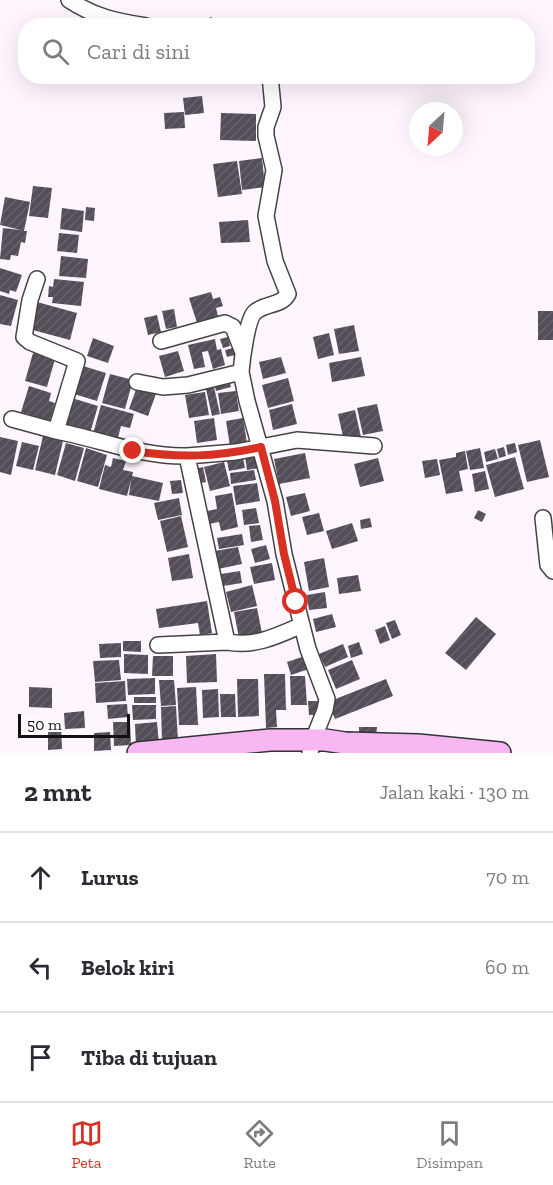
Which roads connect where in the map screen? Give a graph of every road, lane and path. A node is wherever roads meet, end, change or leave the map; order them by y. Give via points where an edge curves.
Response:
1 (69, 0) edge
2 (102, 18) edge
3 (271, 84) edge
4 (37, 279) dead end
5 (161, 341) dead end
6 (242, 350) junction
7 (241, 372) junction
8 (137, 382) dead end
9 (12, 419) dead end
10 (56, 430) junction
11 (374, 446) dead end
12 (261, 447) junction
13 (187, 456) junction
14 (543, 518) dead end
15 (553, 570) edge
16 (302, 625) junction
17 (227, 642) junction
18 (158, 645) dead end
19 (323, 744) edge
20 (418, 749) edge
21 (138, 753) edge
22 (500, 753) edge

1 - 2 street
3 - 6 street via 273,107 266,136 274,170 266,216 275,261 288,294 255,312
4 - 10 street via 24,337 77,361
5 - 6 street via 225,323 233,327
6 - 7 street
7 - 8 street via 188,385 163,387
7 - 12 street
9 - 10 street
10 - 13 street via 133,451
11 - 12 street via 297,440
12 - 13 street
12 - 16 street
13 - 17 street
14 - 15 street via 548,565
16 - 17 street via 268,640
16 - 19 street via 327,699
17 - 18 street
19 - 20 street
19 - 21 street via 270,740
20 - 22 street

